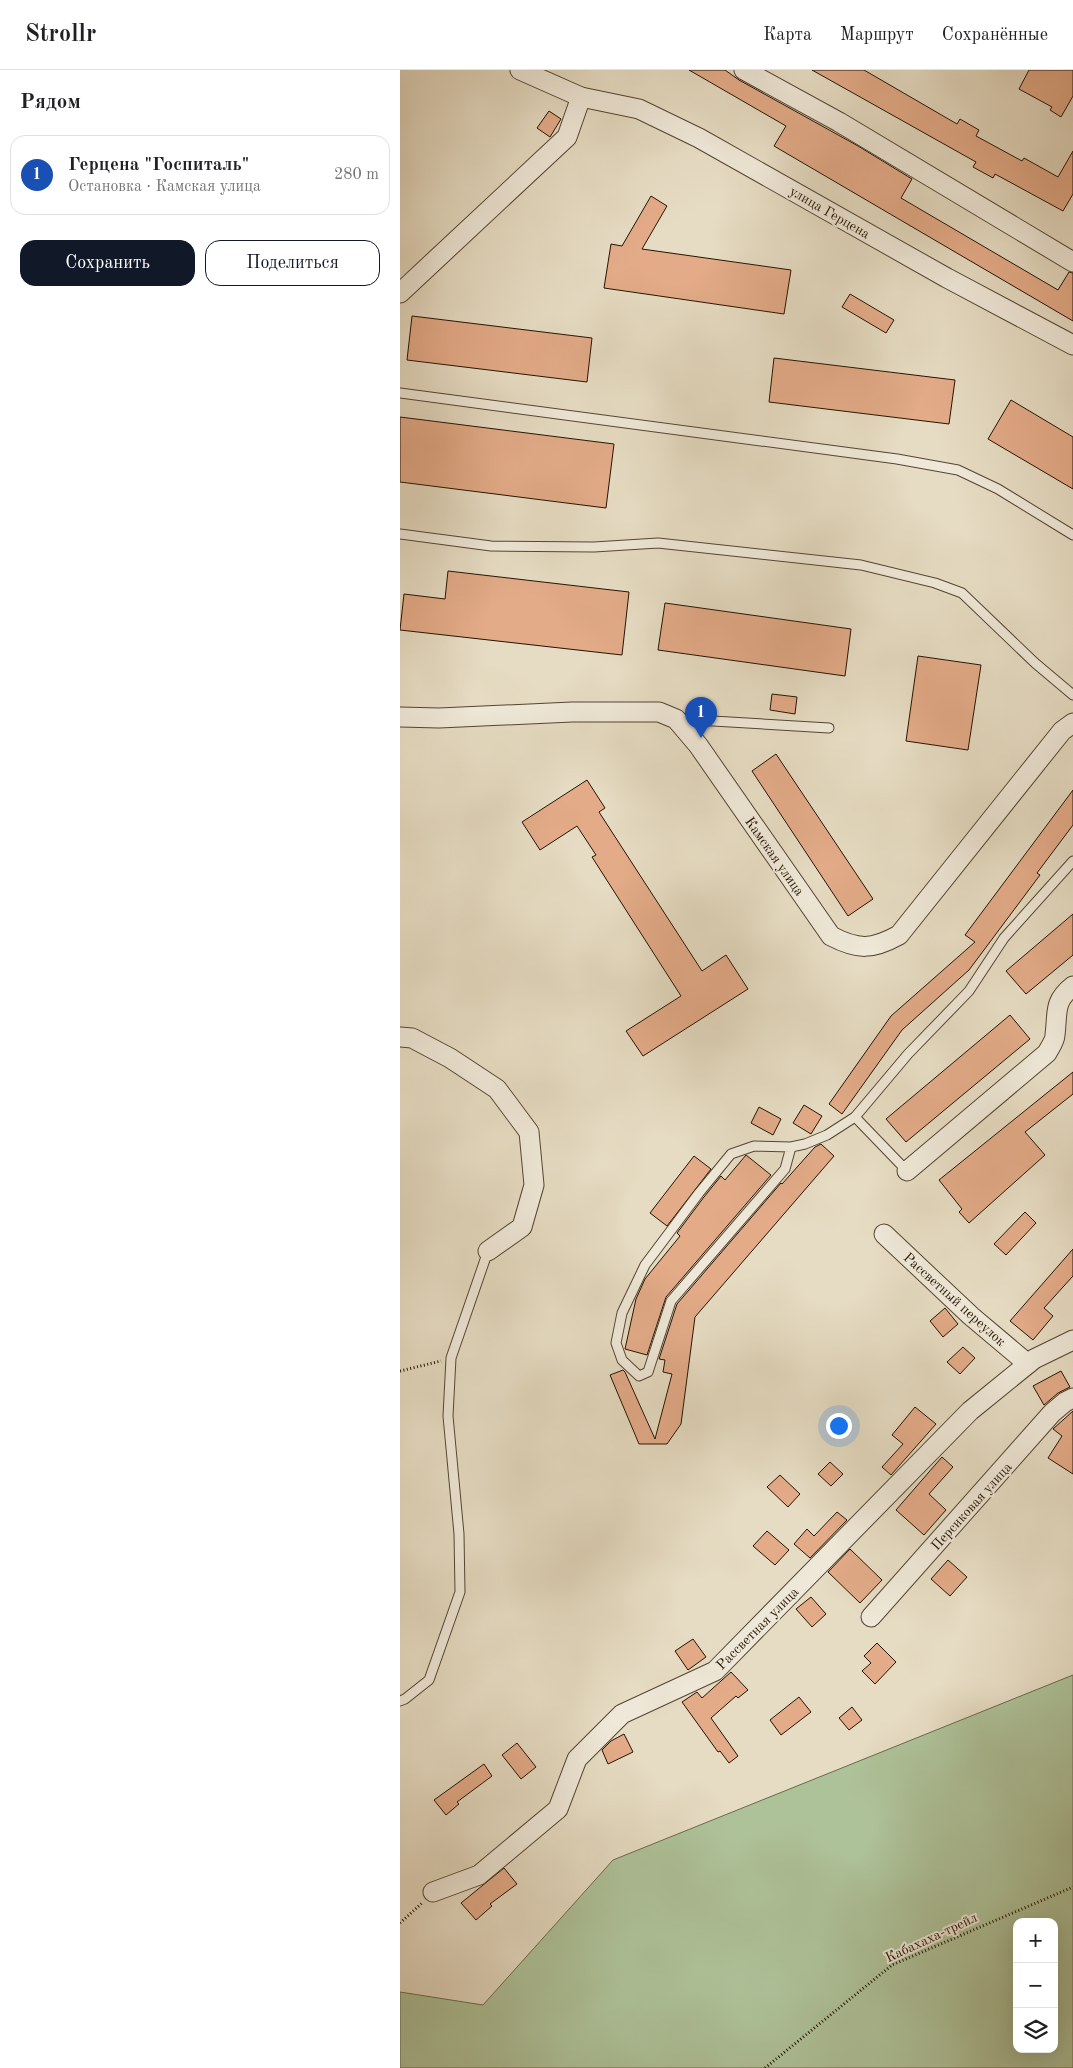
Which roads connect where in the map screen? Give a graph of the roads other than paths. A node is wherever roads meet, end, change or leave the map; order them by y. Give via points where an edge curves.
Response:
1 (744, 70) edge
2 (530, 72) edge
3 (581, 97) junction
4 (1073, 262) edge
5 (400, 293) edge
6 (1073, 345) edge
7 (400, 393) edge
8 (400, 534) edge
9 (1073, 536) edge
10 (1073, 694) edge
11 (400, 717) edge
12 (676, 719) junction
13 (1073, 723) edge
14 (829, 728) dead end
15 (1073, 861) edge
16 (1073, 986) edge
17 (400, 1037) edge
18 (854, 1117) junction
19 (791, 1148) junction
20 (907, 1171) joint
21 (884, 1234) dead end
22 (488, 1251) joint
23 (1073, 1340) edge
24 (1028, 1364) junction
25 (1073, 1398) edge
26 (872, 1617) dead end
27 (400, 1701) edge
28 (433, 1892) road end

1 - 4 street via 839,122
2 - 3 street, улица Герцена
3 - 5 street via 567,137
3 - 6 street, улица Герцена via 639,109 698,138
7 - 9 lane via 897,459 958,470 998,489
8 - 10 lane via 491,546 594,547 658,543 861,565 935,583 962,594
11 - 12 street via 659,712
12 - 13 street, Камская улица via 698,745 831,936 850,946 868,947 882,945 899,935 1062,732
12 - 14 lane
15 - 18 lane via 1004,938 969,991 908,1054
16 - 20 street via 1062,994 1056,1012 1055,1037 1047,1053
17 - 22 street via 412,1038 450,1058 497,1089 529,1132 534,1185 522,1227
18 - 19 lane via 827,1135
18 - 20 lane
19 - 19 lane via 754,1146 731,1154 645,1265 622,1313 616,1342 622,1360 639,1376 648,1372 671,1301 785,1169
21 - 24 street, Рассветный переулок via 971,1316
22 - 27 lane via 450,1358 448,1416 459,1534 460,1592 429,1680
23 - 24 street, Рассветная улица
24 - 28 street, Рассветная улица via 970,1411 715,1671 622,1714 578,1759 558,1809 479,1875
25 - 26 street, Персиковая улица via 1052,1414

